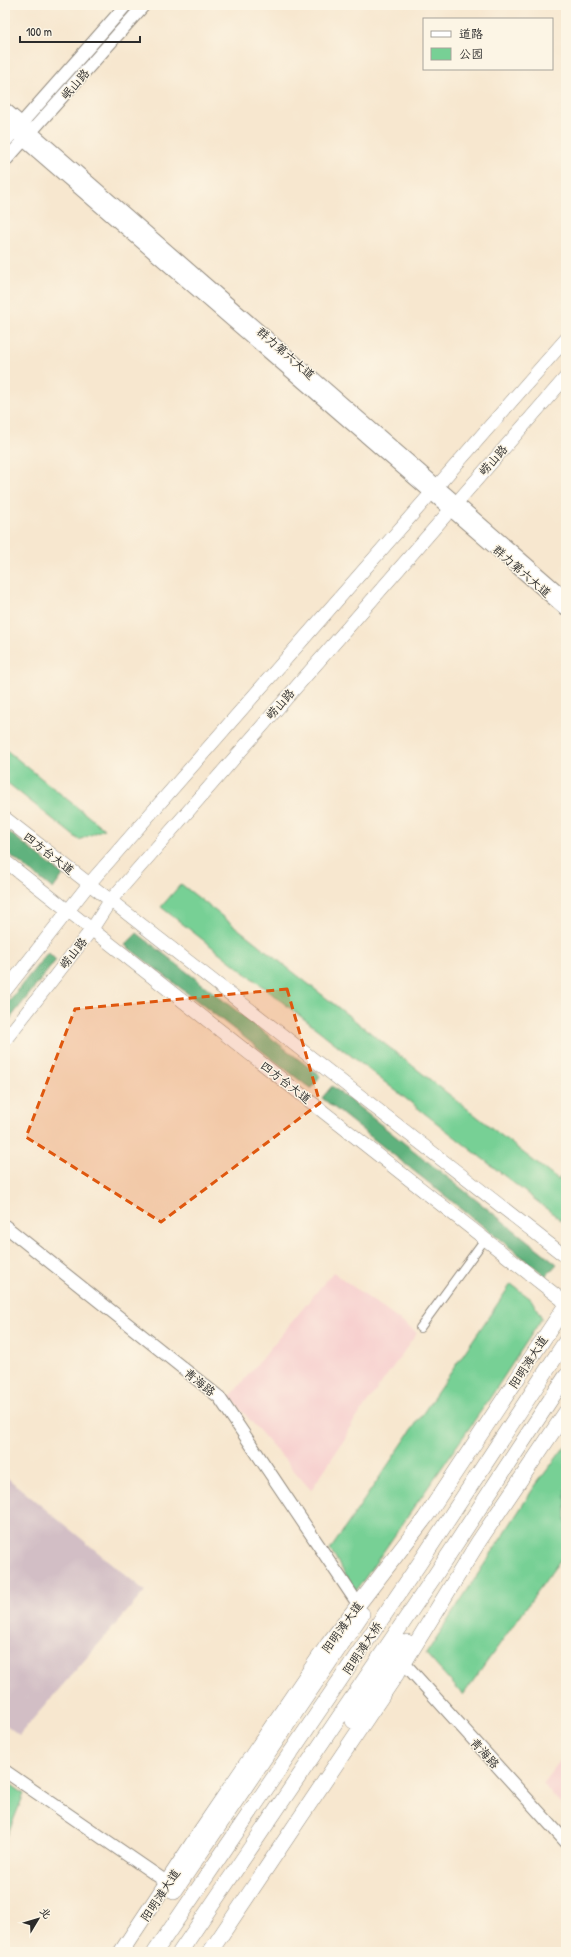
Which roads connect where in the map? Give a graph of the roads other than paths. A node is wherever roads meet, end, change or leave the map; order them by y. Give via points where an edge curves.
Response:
1 (126, 5) edge
2 (144, 5) edge
3 (5, 109) edge
4 (13, 126) edge
5 (28, 136) junction
6 (5, 142) edge
7 (5, 161) edge
8 (566, 339) edge
9 (566, 377) edge
10 (435, 490) junction
11 (453, 505) junction
12 (566, 598) edge
13 (566, 610) edge
14 (5, 818) edge
15 (5, 860) edge
16 (89, 884) junction
17 (110, 901) junction
18 (68, 911) junction
19 (92, 929) junction
20 (5, 991) edge
21 (5, 1040) edge
22 (5, 1226) edge
23 (485, 1239) junction
24 (566, 1257) edge
25 (566, 1304) edge
26 (420, 1328) dead end
27 (566, 1341) edge
28 (566, 1376) edge
29 (566, 1412) edge
30 (425, 1518) junction
31 (475, 1548) junction
32 (358, 1604) junction
33 (404, 1663) junction
34 (5, 1771) edge
35 (566, 1842) edge
36 (168, 1883) junction
37 (121, 1952) edge
38 (133, 1952) edge
39 (155, 1952) edge
40 (180, 1952) edge
41 (200, 1952) edge
42 (210, 1952) edge

1 - 4 main road, 岷山路
2 - 5 main road, 岷山路
3 - 4 main road, 群力第六大道
4 - 5 main road, 群力第六大道
4 - 6 main road, 岷山路
5 - 7 main road, 岷山路
5 - 10 main road, 群力第六大道
8 - 10 main road, 崂山路
9 - 11 main road, 崂山路
10 - 11 main road, 群力第六大道
10 - 16 main road, 崂山路
11 - 12 main road, 群力第六大道
11 - 13 main road, 群力第六大道
11 - 17 main road, 崂山路
14 - 16 main road, 四方台大道
15 - 18 main road, 四方台大道
16 - 17 main road, 四方台大道
16 - 18 main road, 崂山路
17 - 19 main road, 崂山路
17 - 24 main road, 四方台大道
18 - 19 main road, 四方台大道
18 - 20 main road, 崂山路
19 - 21 main road, 崂山路
19 - 23 main road, 四方台大道
22 - 32 main road, 青海路 via 219,1397
23 - 25 main road, 四方台大道
23 - 26 street
25 - 30 highway, 阳明滩大道
27 - 39 highway, 阳明滩大桥 via 414,1571
28 - 40 highway, 阳明滩大桥 via 430,1583
29 - 31 highway
30 - 32 highway, 阳明滩大道
30 - 38 highway
31 - 33 highway
31 - 41 highway via 392,1662
32 - 36 highway, 阳明滩大道 via 202,1829
33 - 35 main road, 青海路
33 - 42 highway
34 - 36 main road
36 - 37 highway, 阳明滩大道

